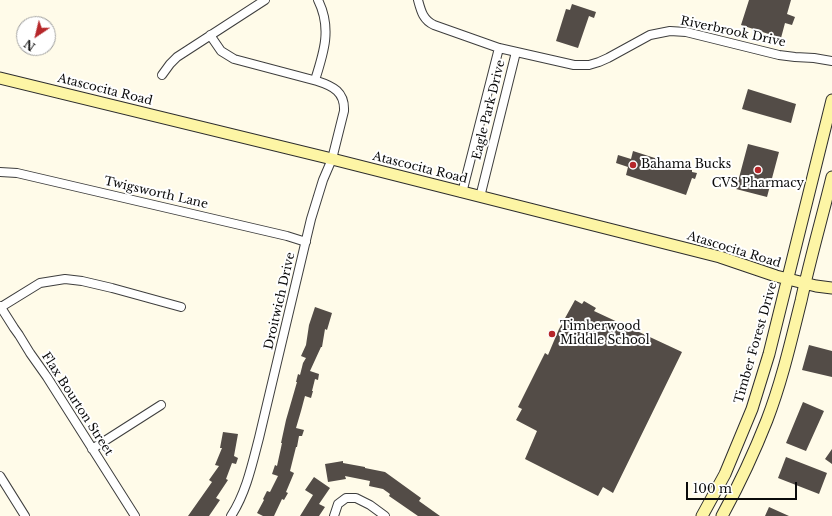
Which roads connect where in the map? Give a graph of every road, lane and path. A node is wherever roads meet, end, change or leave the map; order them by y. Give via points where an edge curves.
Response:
1 (265, 0) edge
2 (318, 0) edge
3 (418, 0) edge
4 (210, 36) junction
5 (499, 48) junction
6 (516, 52) junction
7 (832, 61) edge
8 (162, 75) dead end
9 (0, 78) edge
10 (315, 80) junction
11 (832, 100) edge
12 (332, 160) junction
13 (0, 172) edge
14 (832, 177) edge
15 (462, 193) junction
16 (480, 197) junction
17 (306, 242) junction
18 (787, 279) junction
19 (805, 283) junction
20 (832, 288) edge
21 (1, 307) edge
22 (181, 307) dead end
23 (160, 405) dead end
24 (92, 449) junction
25 (0, 476) edge
26 (25, 516) edge
27 (135, 516) edge
28 (231, 516) edge
29 (334, 516) edge
30 (385, 516) edge
31 (702, 516) edge
32 (722, 516) edge

1 - 4 street
2 - 10 street via 326,30
3 - 5 street, Riverbrook Drive via 427,21
4 - 8 street via 177,57
4 - 10 street via 221,51 234,59
5 - 6 street, Riverbrook Drive
5 - 15 street, Eagle Park Drive
6 - 7 street, Riverbrook Drive via 574,65 589,65 650,36 670,31 686,32 779,55
6 - 16 street, Eagle Park Drive
9 - 12 main road, Atascocita Road
10 - 12 street, Droitwich Drive via 332,87 342,97 344,104
11 - 18 main road, Timber Forest Drive
12 - 15 main road, Atascocita Road
12 - 17 street, Droitwich Drive via 313,212
13 - 17 street, Twigsworth Lane via 24,174
14 - 19 main road
15 - 16 main road, Atascocita Road
16 - 18 main road, Atascocita Road via 720,257
17 - 28 street, Droitwich Drive via 260,438 240,500
18 - 19 main road, Atascocita Road
18 - 31 main road, Timber Forest Drive via 769,354 752,408 724,474
19 - 20 main road, Atascocita Road
19 - 32 main road via 779,385 767,419 741,482
21 - 22 street via 40,283 65,279 82,281
21 - 24 street, Flax Bourton Street
23 - 24 street
24 - 27 street, Flax Bourton Street
25 - 26 street
29 - 30 street via 338,504 346,498 357,499

